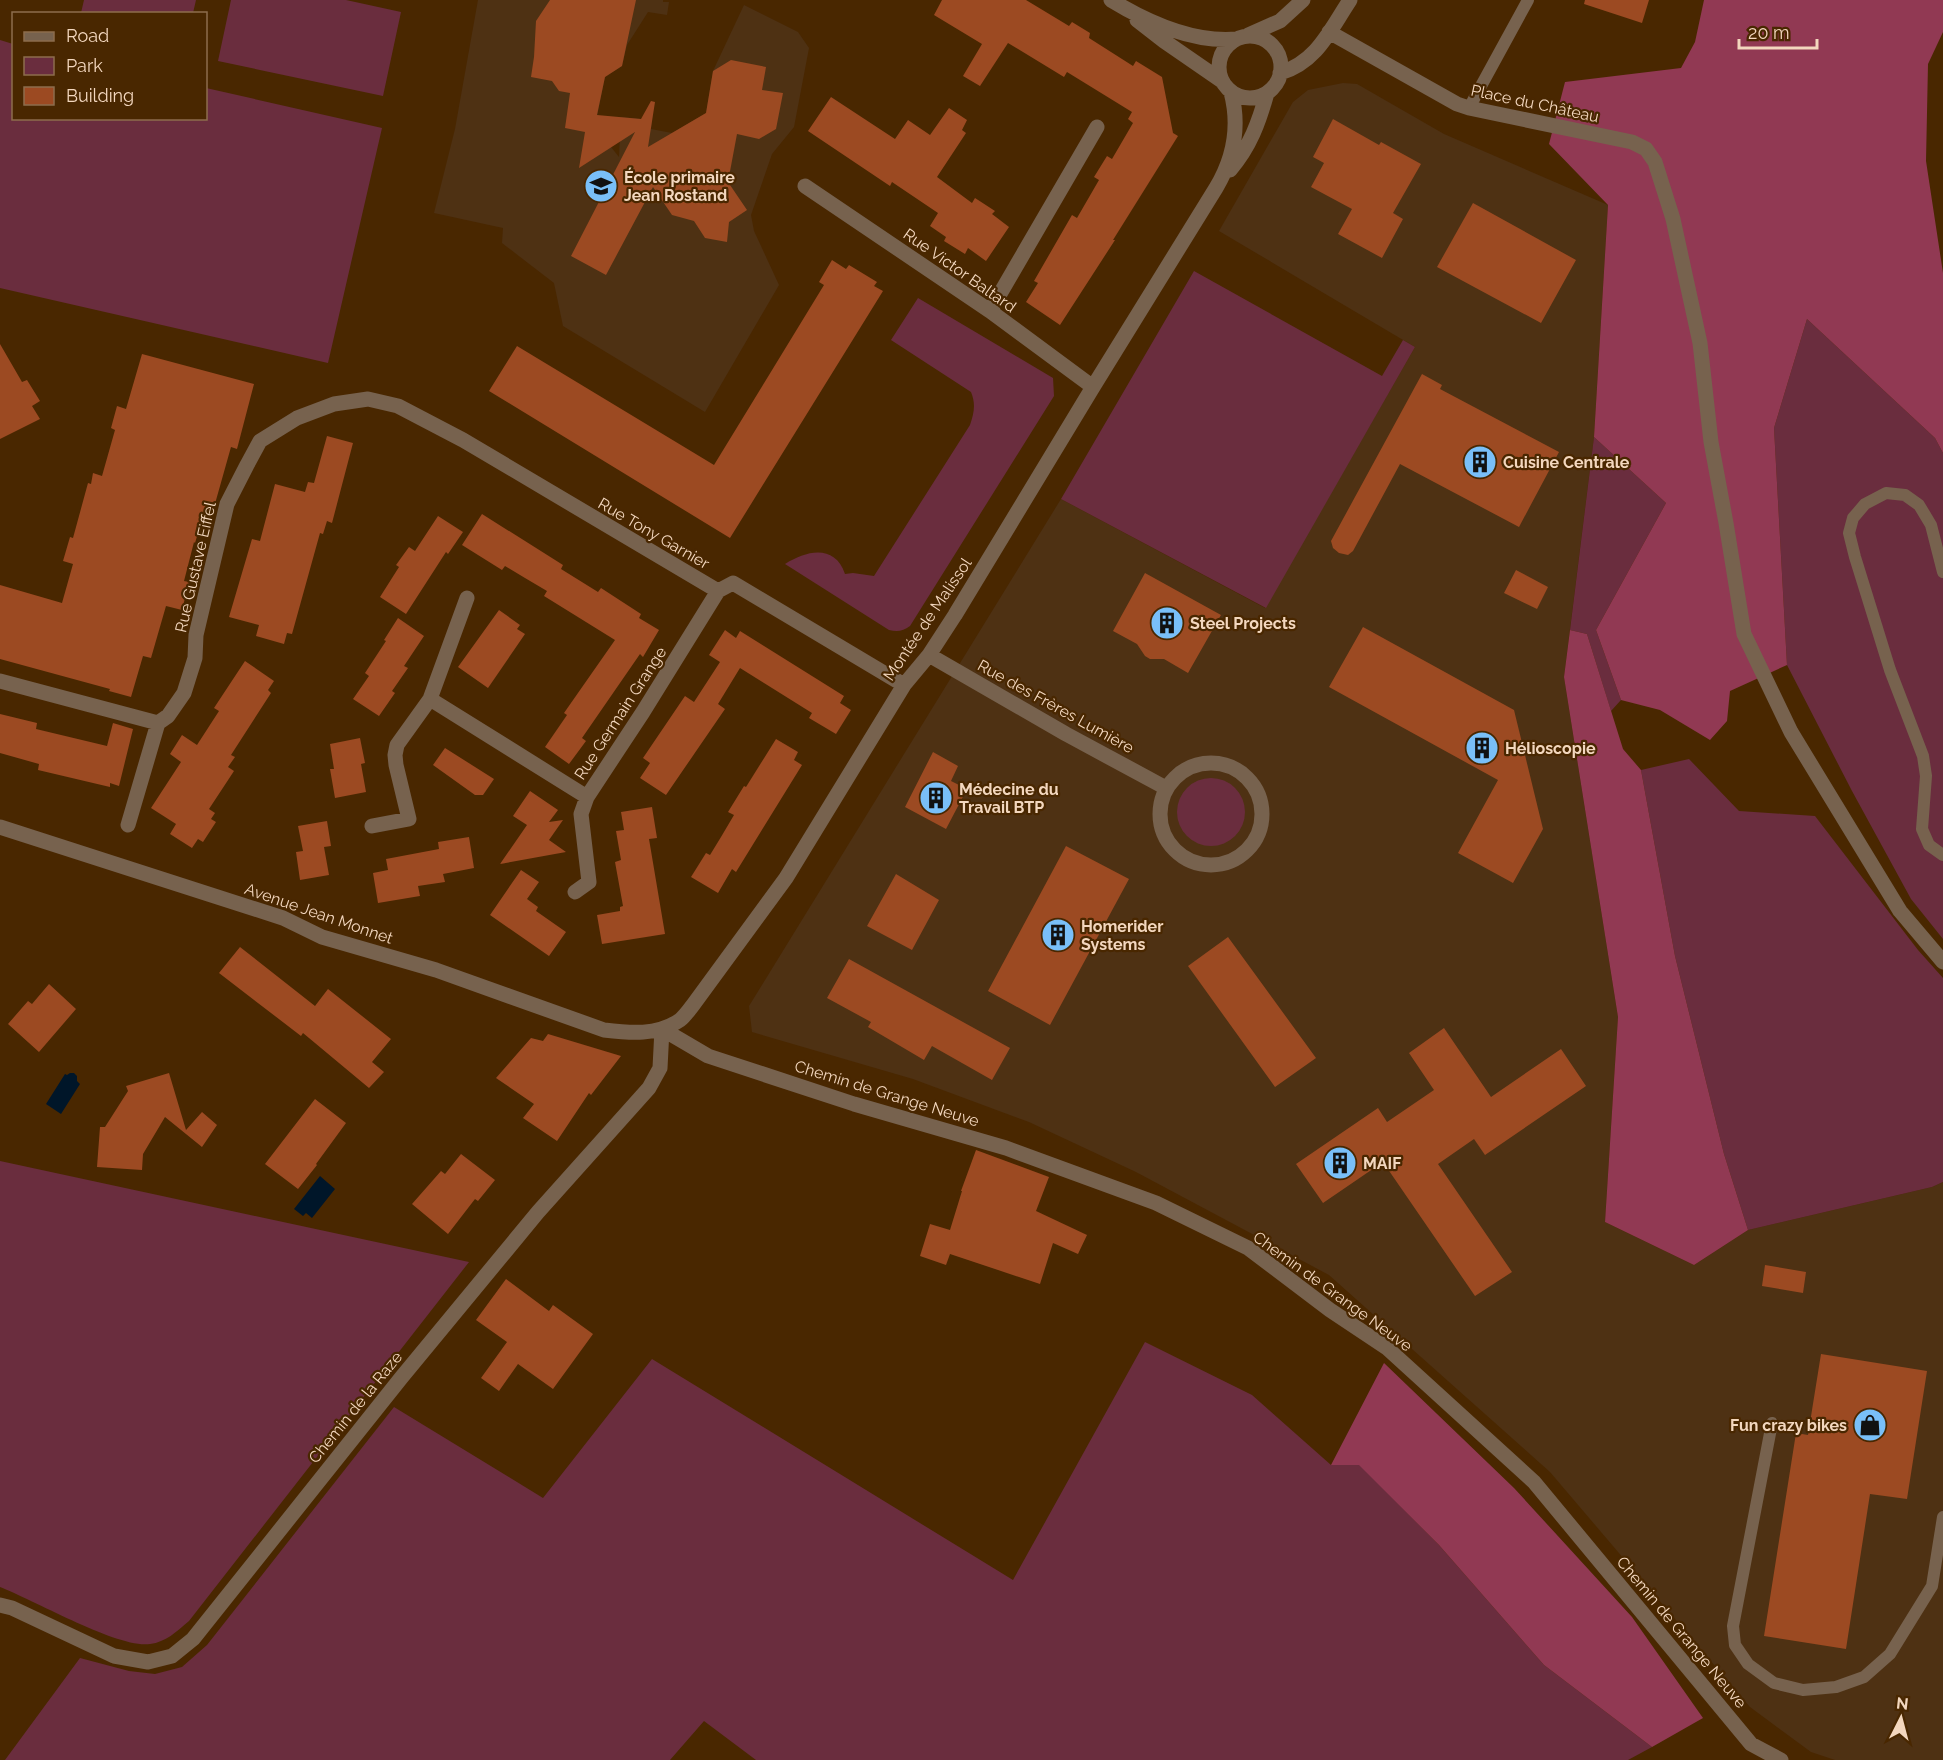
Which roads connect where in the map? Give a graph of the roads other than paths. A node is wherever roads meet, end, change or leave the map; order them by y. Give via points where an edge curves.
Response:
1 (1303, 0) edge
2 (1350, 0) edge
3 (1528, 0) edge
4 (1115, 2) edge
5 (1329, 32) junction
6 (1240, 38) junction
7 (1280, 73) junction
8 (1226, 87) junction
9 (1267, 93) junction
10 (1469, 108) junction
11 (1097, 127) dead end
12 (1220, 181) junction
13 (806, 186) dead end
14 (990, 311) junction
15 (1093, 387) junction
16 (479, 451) joint
17 (1943, 572) edge
18 (718, 591) junction
19 (467, 598) dead end
20 (929, 655) junction
21 (0, 681) edge
22 (904, 685) junction
23 (430, 699) junction
24 (158, 723) junction
25 (1166, 788) junction
26 (587, 797) junction
27 (128, 825) dead end
28 (372, 826) dead end
29 (0, 827) edge
30 (1943, 855) edge
31 (574, 892) dead end
32 (1943, 963) edge
33 (662, 1029) junction
34 (1772, 1424) dead end
35 (1943, 1517) edge
36 (0, 1605) edge
37 (1781, 1760) edge

1 - 6 street, Montée de Malissol via 1280,21
2 - 5 street
3 - 10 lane
4 - 6 street via 1187,35 1215,40
4 - 8 street
5 - 7 street via 1302,64
5 - 10 street, Place du Château
6 - 7 street via 1260,38 1273,47
6 - 8 street, Montée de Malissol via 1228,45 1221,56 1219,71
7 - 9 street, Montée de Malissol
8 - 9 street via 1242,97
8 - 12 street, Montée de Malissol via 1236,116 1235,135
9 - 12 street, Montée de Malissol via 1250,142
10 - 32 street, Place du Château via 1639,145 1651,154 1673,219 1700,343 1711,442 1744,634 1791,732 1900,911
11 - 14 street
12 - 15 street, Montée de Malissol
13 - 14 street, Rue Victor Baltard
14 - 15 street, Rue Victor Baltard
15 - 20 street, Montée de Malissol
16 - 18 street, Rue Tony Garnier
16 - 24 street, Rue Gustave Eiffel via 398,406 368,399 334,404 297,418 260,441 226,504 196,635 195,658 184,693
17 - 30 lane via 1932,525 1919,505 1905,495 1886,493 1865,504 1853,518 1849,533 1855,558 1890,670 1923,756 1926,776 1922,829 1929,845
18 - 22 street, Rue Tony Garnier via 733,583
18 - 26 street, Rue Germain Grange
19 - 23 street
20 - 22 street, Montée de Malissol
20 - 25 street, Rue des Frères Lumière
21 - 24 street
22 - 33 street, Montée de Malissol via 786,878 693,1005 680,1020
23 - 26 street
23 - 28 street via 397,744 395,755 409,819
24 - 27 street, Rue Gustave Eiffel
25 - 25 street via 1160,805 1160,823 1179,854 1195,863 1231,861 1246,851 1257,836 1262,819 1261,801 1253,784 1240,771 1223,764 1205,763 1187,768
26 - 31 street, Rue Germain Grange via 582,814 589,882
29 - 33 street, Avenue Jean Monnet via 283,918 322,937 436,970 604,1030 633,1033
33 - 36 street, Chemin de la Raze via 660,1068 648,1088 538,1212 408,1369 193,1639 172,1656 148,1662 114,1656
33 - 37 street, Chemin de Grange Neuve via 708,1056 1006,1148 1156,1203 1248,1248 1387,1348 1534,1482 1751,1743
34 - 35 lane via 1733,1626 1735,1645 1748,1664 1774,1683 1803,1690 1836,1687 1864,1677 1890,1654 1932,1586

